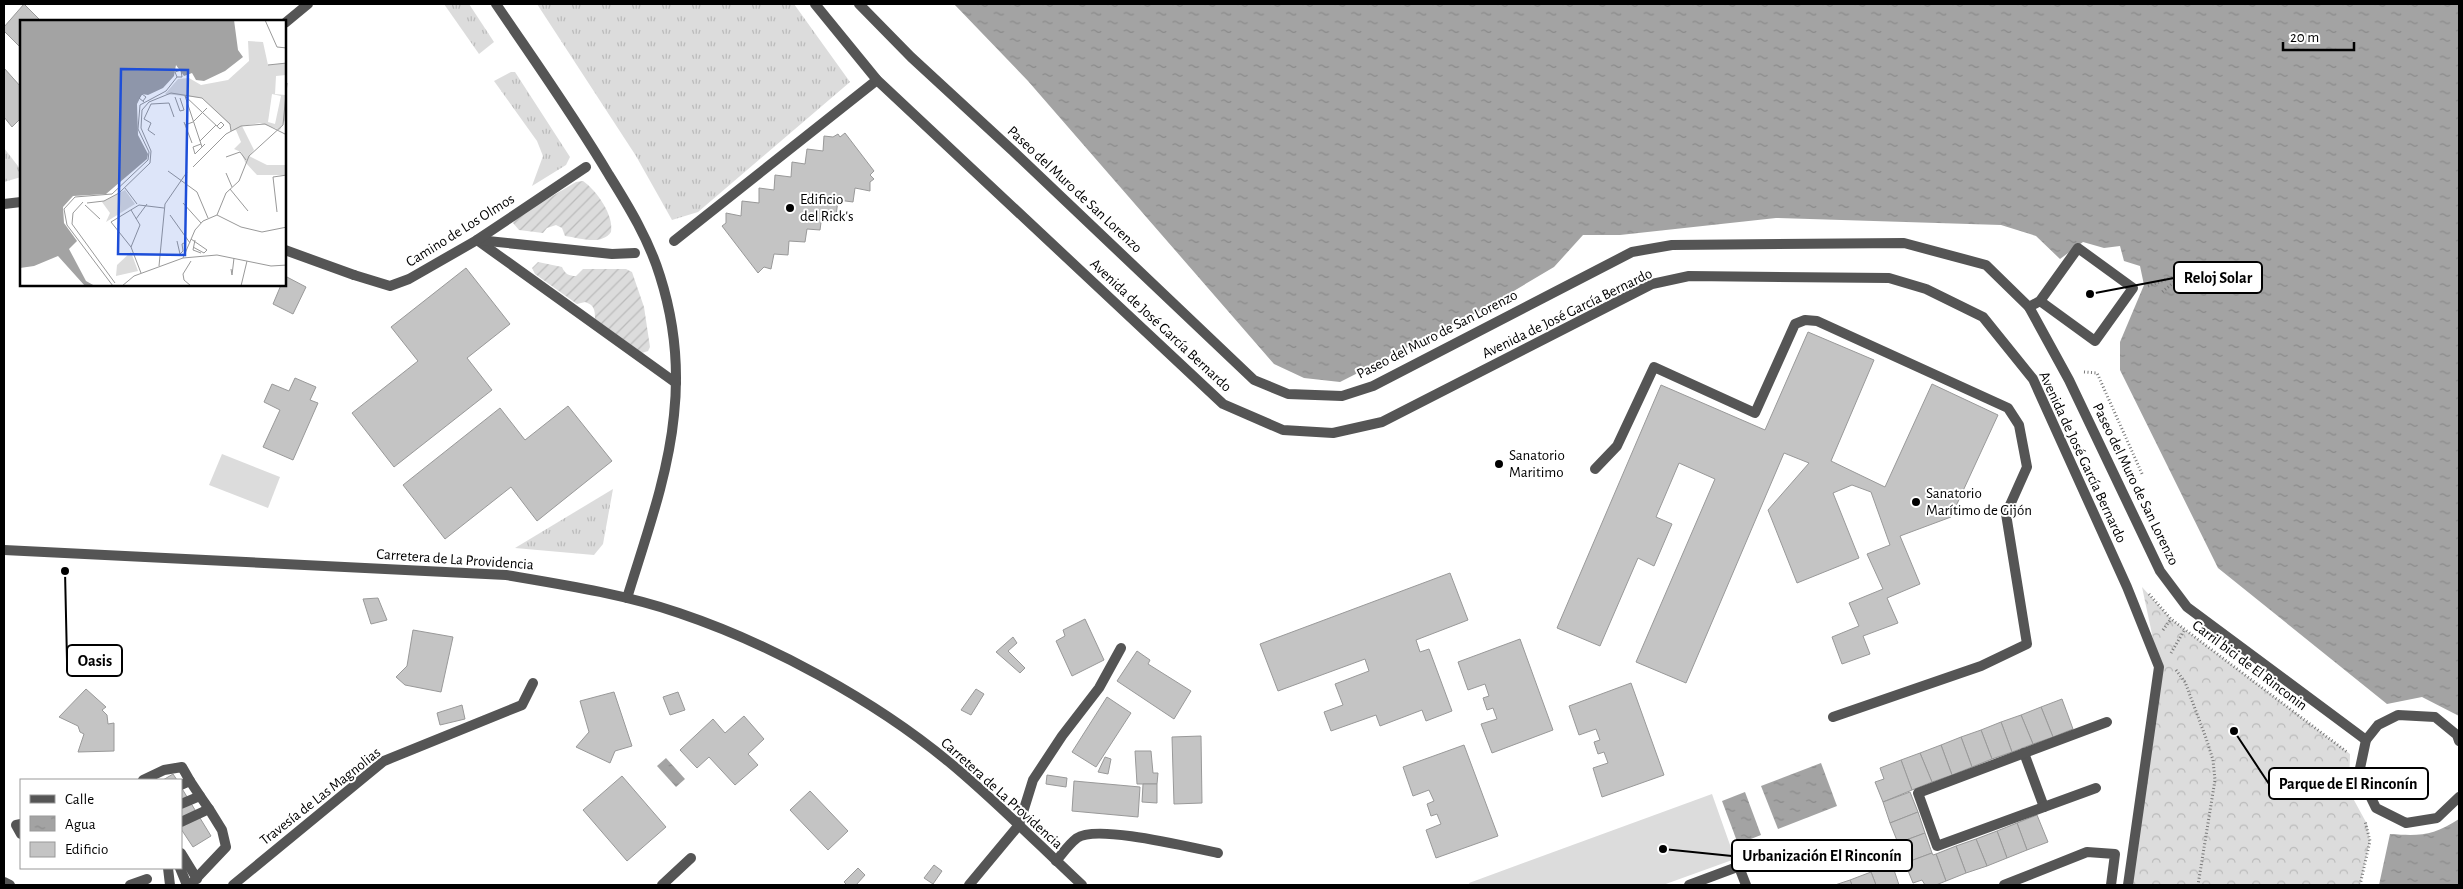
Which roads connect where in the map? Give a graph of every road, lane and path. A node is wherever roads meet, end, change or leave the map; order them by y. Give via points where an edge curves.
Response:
1 (308, 4) edge
2 (496, 4) edge
3 (815, 4) edge
4 (859, 4) edge
5 (286, 22) edge
6 (877, 80) junction
7 (586, 167) dead end
8 (20, 202) edge
9 (4, 204) edge
10 (476, 240) junction
11 (674, 241) dead end
12 (286, 250) edge
13 (635, 253) dead end
14 (2154, 285) dead end
15 (2162, 292) dead end
16 (2040, 301) junction
17 (2029, 307) junction
18 (2064, 370) junction
19 (676, 383) junction
20 (1595, 469) dead end
21 (2143, 476) dead end
22 (4, 550) edge
23 (2148, 593) dead end
24 (627, 598) junction
25 (2184, 603) junction
26 (2171, 619) junction
27 (2185, 629) junction
28 (2150, 641) junction
29 (1121, 648) dead end
30 (2172, 660) dead end
31 (2173, 667) dead end
32 (533, 683) dead end
33 (1833, 717) dead end
34 (2107, 722) dead end
35 (2366, 740) junction
36 (2459, 741) edge
37 (2024, 753) junction
38 (2350, 754) dead end
39 (145, 779) edge
40 (185, 783) edge
41 (2096, 788) dead end
42 (200, 796) junction
43 (2459, 797) edge
44 (182, 804) edge
45 (2044, 807) junction
46 (209, 809) junction
47 (2362, 816) dead end
48 (182, 822) edge
49 (1020, 825) junction
50 (1218, 853) dead end
51 (1772, 854) dead end
52 (182, 856) edge
53 (691, 858) dead end
54 (1056, 861) junction
55 (1739, 867) junction
56 (168, 869) edge
57 (181, 869) edge
58 (147, 879) dead end
59 (4, 882) edge
60 (191, 883) edge
61 (10, 885) edge
62 (130, 885) edge
63 (170, 885) edge
64 (232, 885) edge
65 (662, 885) edge
66 (969, 885) edge
67 (1082, 885) edge
68 (1689, 885) edge
69 (1746, 885) edge
70 (2004, 885) edge
71 (2111, 885) edge
72 (2128, 885) edge
73 (2198, 885) edge
74 (2360, 885) edge

1 - 5 street
2 - 19 street via 595,151 651,250 666,298
3 - 6 street, Avenida de José García Bernardo
4 - 17 street, Paseo del Muro de San Lorenzo via 911,57 1254,380 1288,394 1342,396 1373,386 1632,252 1672,245 1904,242 1986,265
6 - 11 street
6 - 28 street, Avenida de José García Bernardo via 1223,404 1283,430 1332,433 1382,422 1652,284 1689,276 1889,278 1926,288 1983,317 2032,379
7 - 10 street, Camino de Los Olmos
8 - 9 street
10 - 12 street, Camino de Los Olmos via 415,276 390,286
10 - 13 street via 612,254
10 - 19 street
14 - 15 path via 2176,276 2178,279
16 - 16 street via 2095,341 2133,288 2078,248
16 - 17 street
17 - 18 street, Paseo del Muro de San Lorenzo
18 - 21 path via 2097,373
18 - 25 street, Paseo del Muro de San Lorenzo via 2160,571
19 - 24 street via 668,454
20 - 33 street via 1617,446 1654,367 1755,413 1795,324 1805,320 1817,321 2008,408 2019,425 2027,467 2006,514 2026,644 1981,666
22 - 24 street, Carretera de La Providencia via 506,575
23 - 26 path, Carril bici de El Rinconin
24 - 49 street, Carretera de La Providencia via 680,613 782,655 878,710 948,761
25 - 26 path
25 - 35 street, Paseo del Muro de San Lorenzo
26 - 27 path, Carril bici de El Rinconin
26 - 28 path
27 - 30 path via 2170,653
27 - 38 path, Carril bici de El Rinconin
28 - 72 street, Avenida de José García Bernardo via 2159,667
29 - 49 street via 1099,688 1033,780
31 - 73 path via 2185,682 2206,738 2215,780
32 - 64 street, Travesía de Las Magnolias via 522,705 384,761
34 - 37 street
35 - 36 street via 2378,726 2398,715 2435,717 2457,735
35 - 43 street via 2359,772 2376,808 2406,823 2437,818
37 - 45 street
37 - 45 street via 1918,793 1938,846
39 - 40 street via 164,770 182,767
40 - 42 street
41 - 45 street
42 - 44 street
42 - 46 street
46 - 48 street
46 - 60 street via 222,830 226,847
47 - 74 path via 2370,841
49 - 54 street, Carretera de La Providencia
49 - 66 street
50 - 54 street via 1144,838 1101,834 1078,837
51 - 55 street
52 - 60 street
53 - 65 street
54 - 67 street, Carretera de La Providencia
55 - 68 street
55 - 69 street
56 - 63 street
57 - 60 street
58 - 62 street
59 - 61 street
70 - 71 street via 2086,852 2115,854

